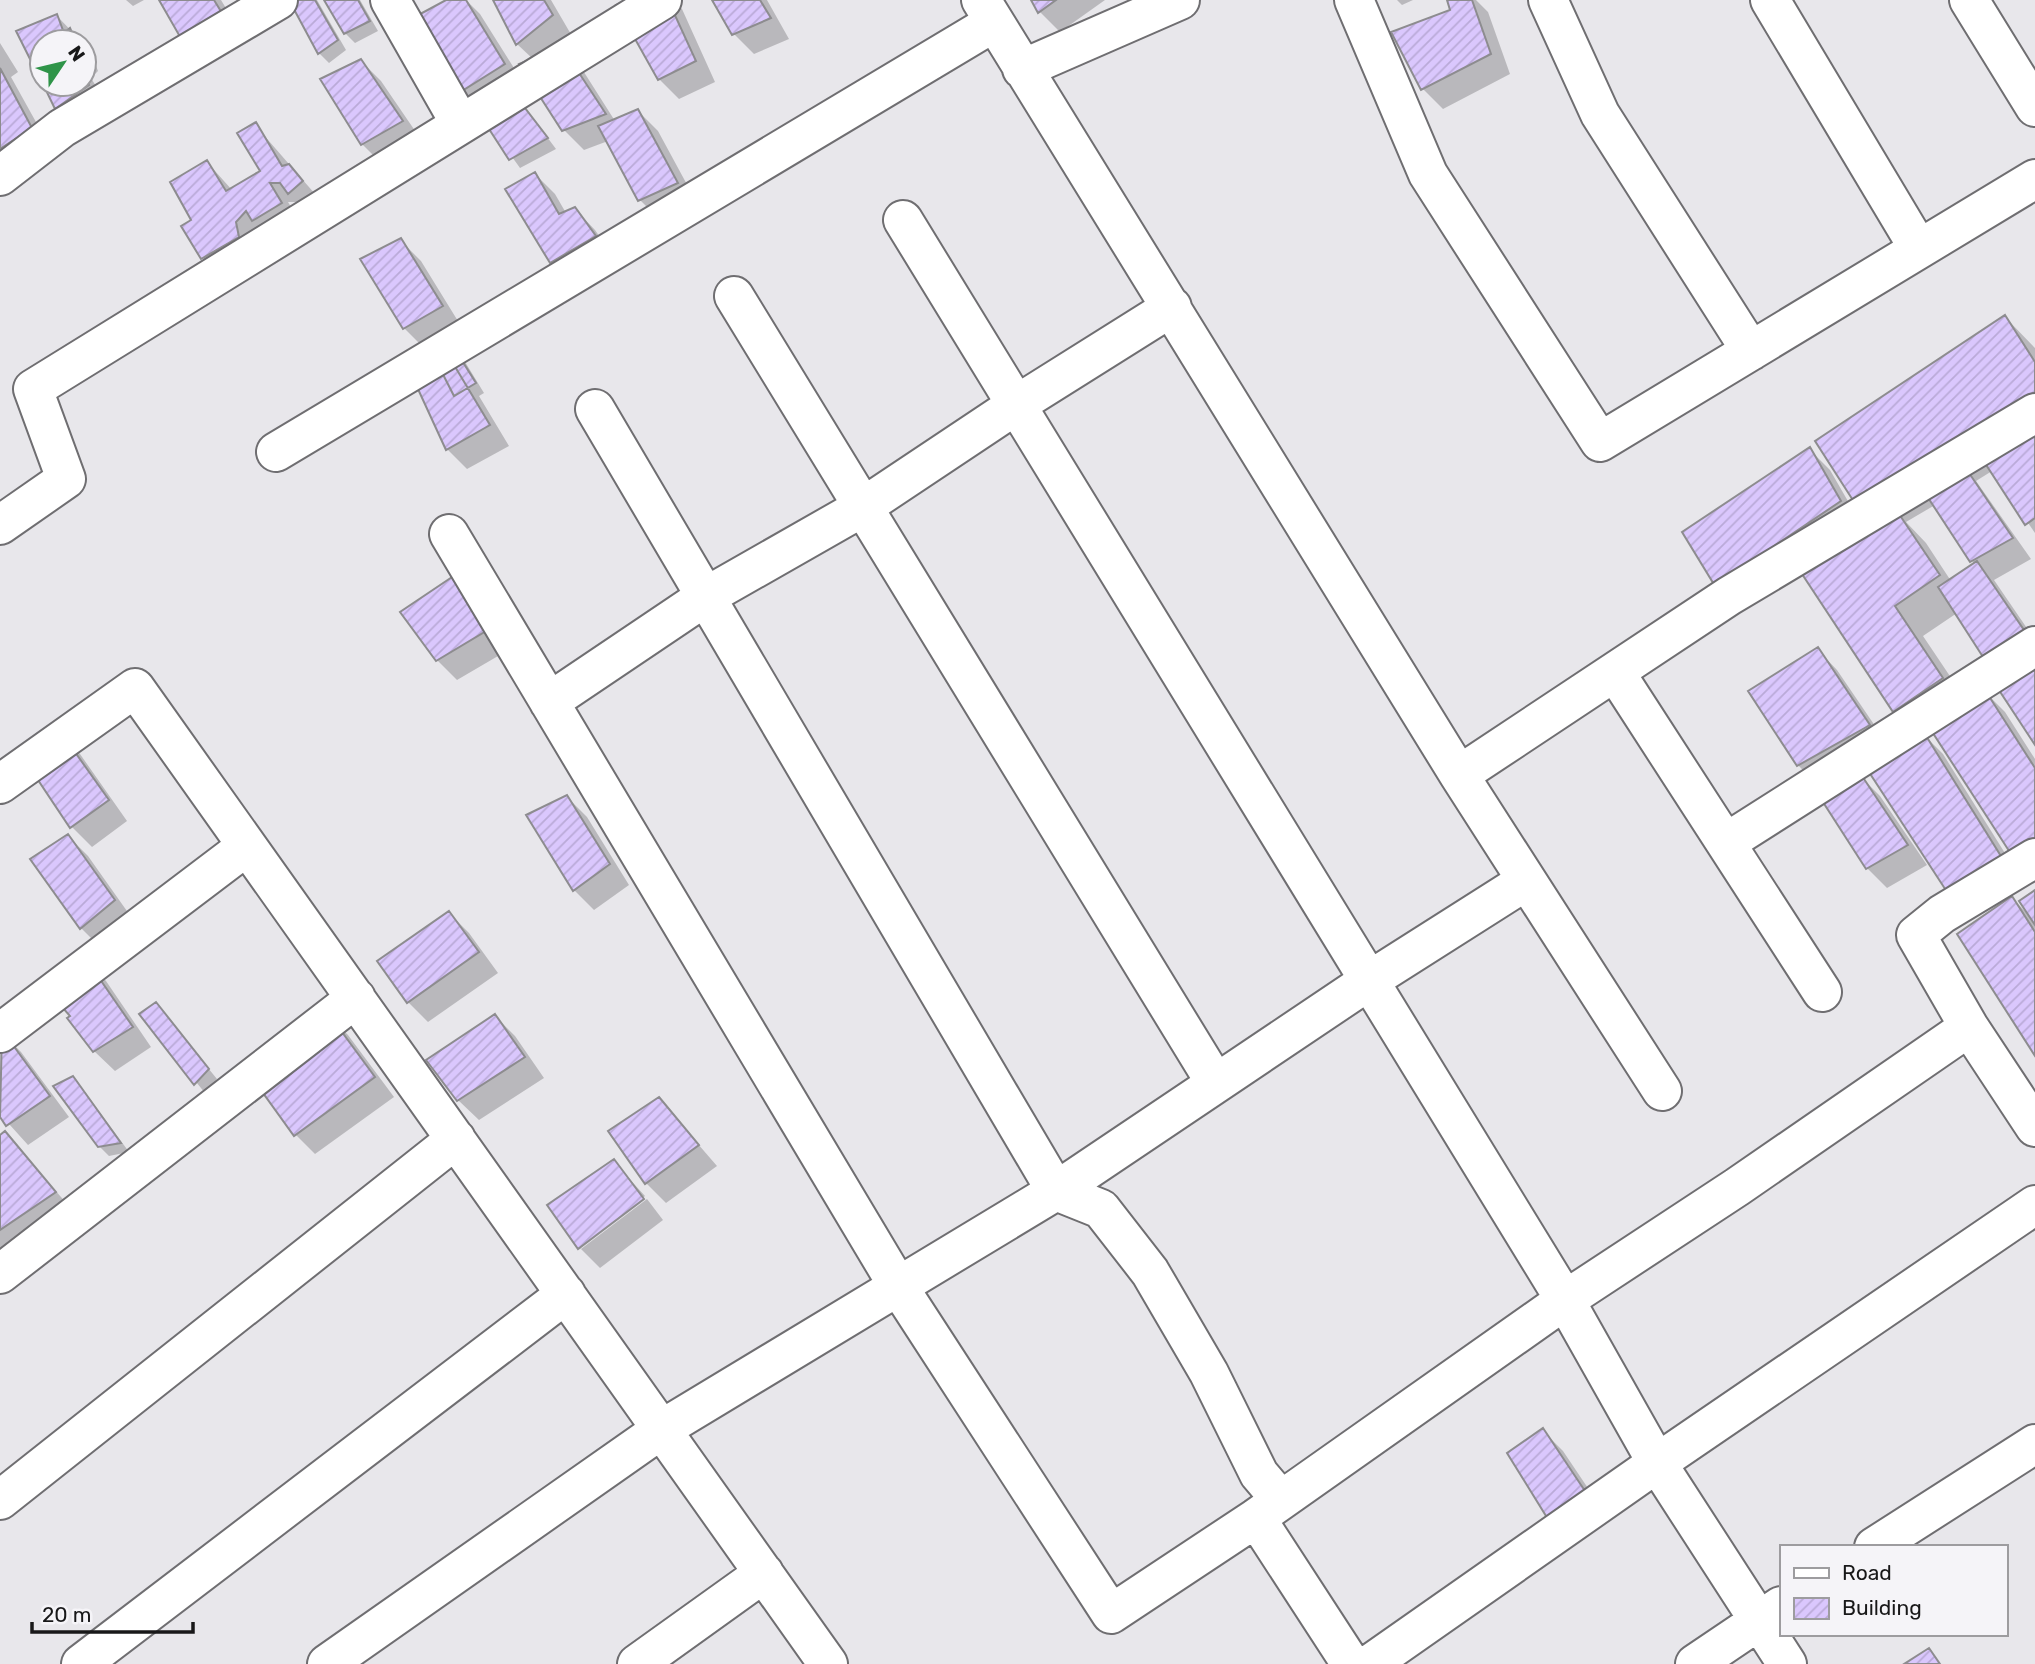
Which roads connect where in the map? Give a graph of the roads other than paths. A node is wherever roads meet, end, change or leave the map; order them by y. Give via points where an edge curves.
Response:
1 (278, 0) edge
2 (390, 0) edge
3 (662, 0) edge
4 (1180, 0) edge
5 (1354, 0) edge
6 (1548, 0) edge
7 (1770, 0) edge
8 (1969, 0) edge
9 (987, 11) edge
10 (1022, 69) junction
11 (2035, 107) edge
12 (460, 123) junction
13 (0, 176) edge
14 (2035, 179) edge
15 (903, 220) dead end
16 (1919, 249) junction
17 (734, 296) dead end
18 (1172, 307) junction
19 (1751, 351) junction
20 (1016, 405) junction
21 (595, 409) dead end
22 (2035, 413) edge
23 (276, 452) dead end
24 (863, 507) junction
25 (0, 525) edge
26 (449, 534) dead end
27 (705, 597) junction
28 (2035, 646) edge
29 (1615, 672) junction
30 (549, 702) junction
31 (1459, 775) junction
32 (0, 784) edge
33 (1727, 842) junction
34 (247, 846) junction
35 (2035, 858) edge
36 (1526, 881) junction
37 (1370, 980) junction
38 (1822, 992) dead end
39 (356, 998) junction
40 (1969, 1027) junction
41 (0, 1033) edge
42 (1215, 1082) junction
43 (2024, 1086) edge
44 (1662, 1091) dead end
45 (2035, 1128) edge
46 (456, 1139) junction
47 (1056, 1191) junction
48 (2035, 1205) edge
49 (0, 1274) edge
50 (898, 1286) junction
51 (566, 1294) junction
52 (1565, 1300) junction
53 (662, 1429) junction
54 (2035, 1444) edge
55 (1657, 1463) junction
56 (0, 1500) edge
57 (1268, 1509) junction
58 (1877, 1545) edge
59 (764, 1573) junction
60 (1771, 1613) edge
61 (81, 1664) edge
62 (327, 1664) edge
63 (638, 1664) edge
64 (828, 1664) edge
65 (1351, 1664) edge
66 (1370, 1664) edge
67 (1695, 1664) edge
68 (1787, 1664) edge

1 - 13 street via 62,128
2 - 12 street
3 - 12 street
4 - 10 street
5 - 19 street via 1428,174 1600,442
6 - 19 street via 1600,114
7 - 16 street
8 - 11 street
9 - 10 street
9 - 23 street
10 - 18 street
12 - 25 street via 33,389 66,479
14 - 16 street
15 - 20 street
16 - 19 street
17 - 24 street
18 - 20 street
18 - 31 street
20 - 24 street
20 - 37 street
21 - 27 street
22 - 29 street via 1729,597
24 - 27 street
24 - 42 street
26 - 30 street
27 - 30 street
27 - 47 street
28 - 33 street
29 - 31 street
29 - 33 street
30 - 50 street
31 - 36 street
32 - 34 street via 135,688
33 - 38 street
34 - 39 street
34 - 41 street
35 - 40 street via 1916,935
36 - 37 street
36 - 44 street
37 - 42 street
37 - 52 street
39 - 46 street
39 - 49 street
40 - 43 street
40 - 52 street
42 - 47 street
43 - 45 street
46 - 51 street
46 - 56 street
47 - 50 street
47 - 57 street via 1101,1209 1150,1272 1209,1373 1258,1474
48 - 55 street
50 - 53 street
50 - 57 street via 1111,1614
51 - 53 street
51 - 61 street
52 - 55 street
52 - 57 street
53 - 59 street
53 - 62 street
54 - 58 street
55 - 60 street
55 - 66 street
57 - 65 street
59 - 63 street
59 - 64 street
60 - 67 street
60 - 68 street

